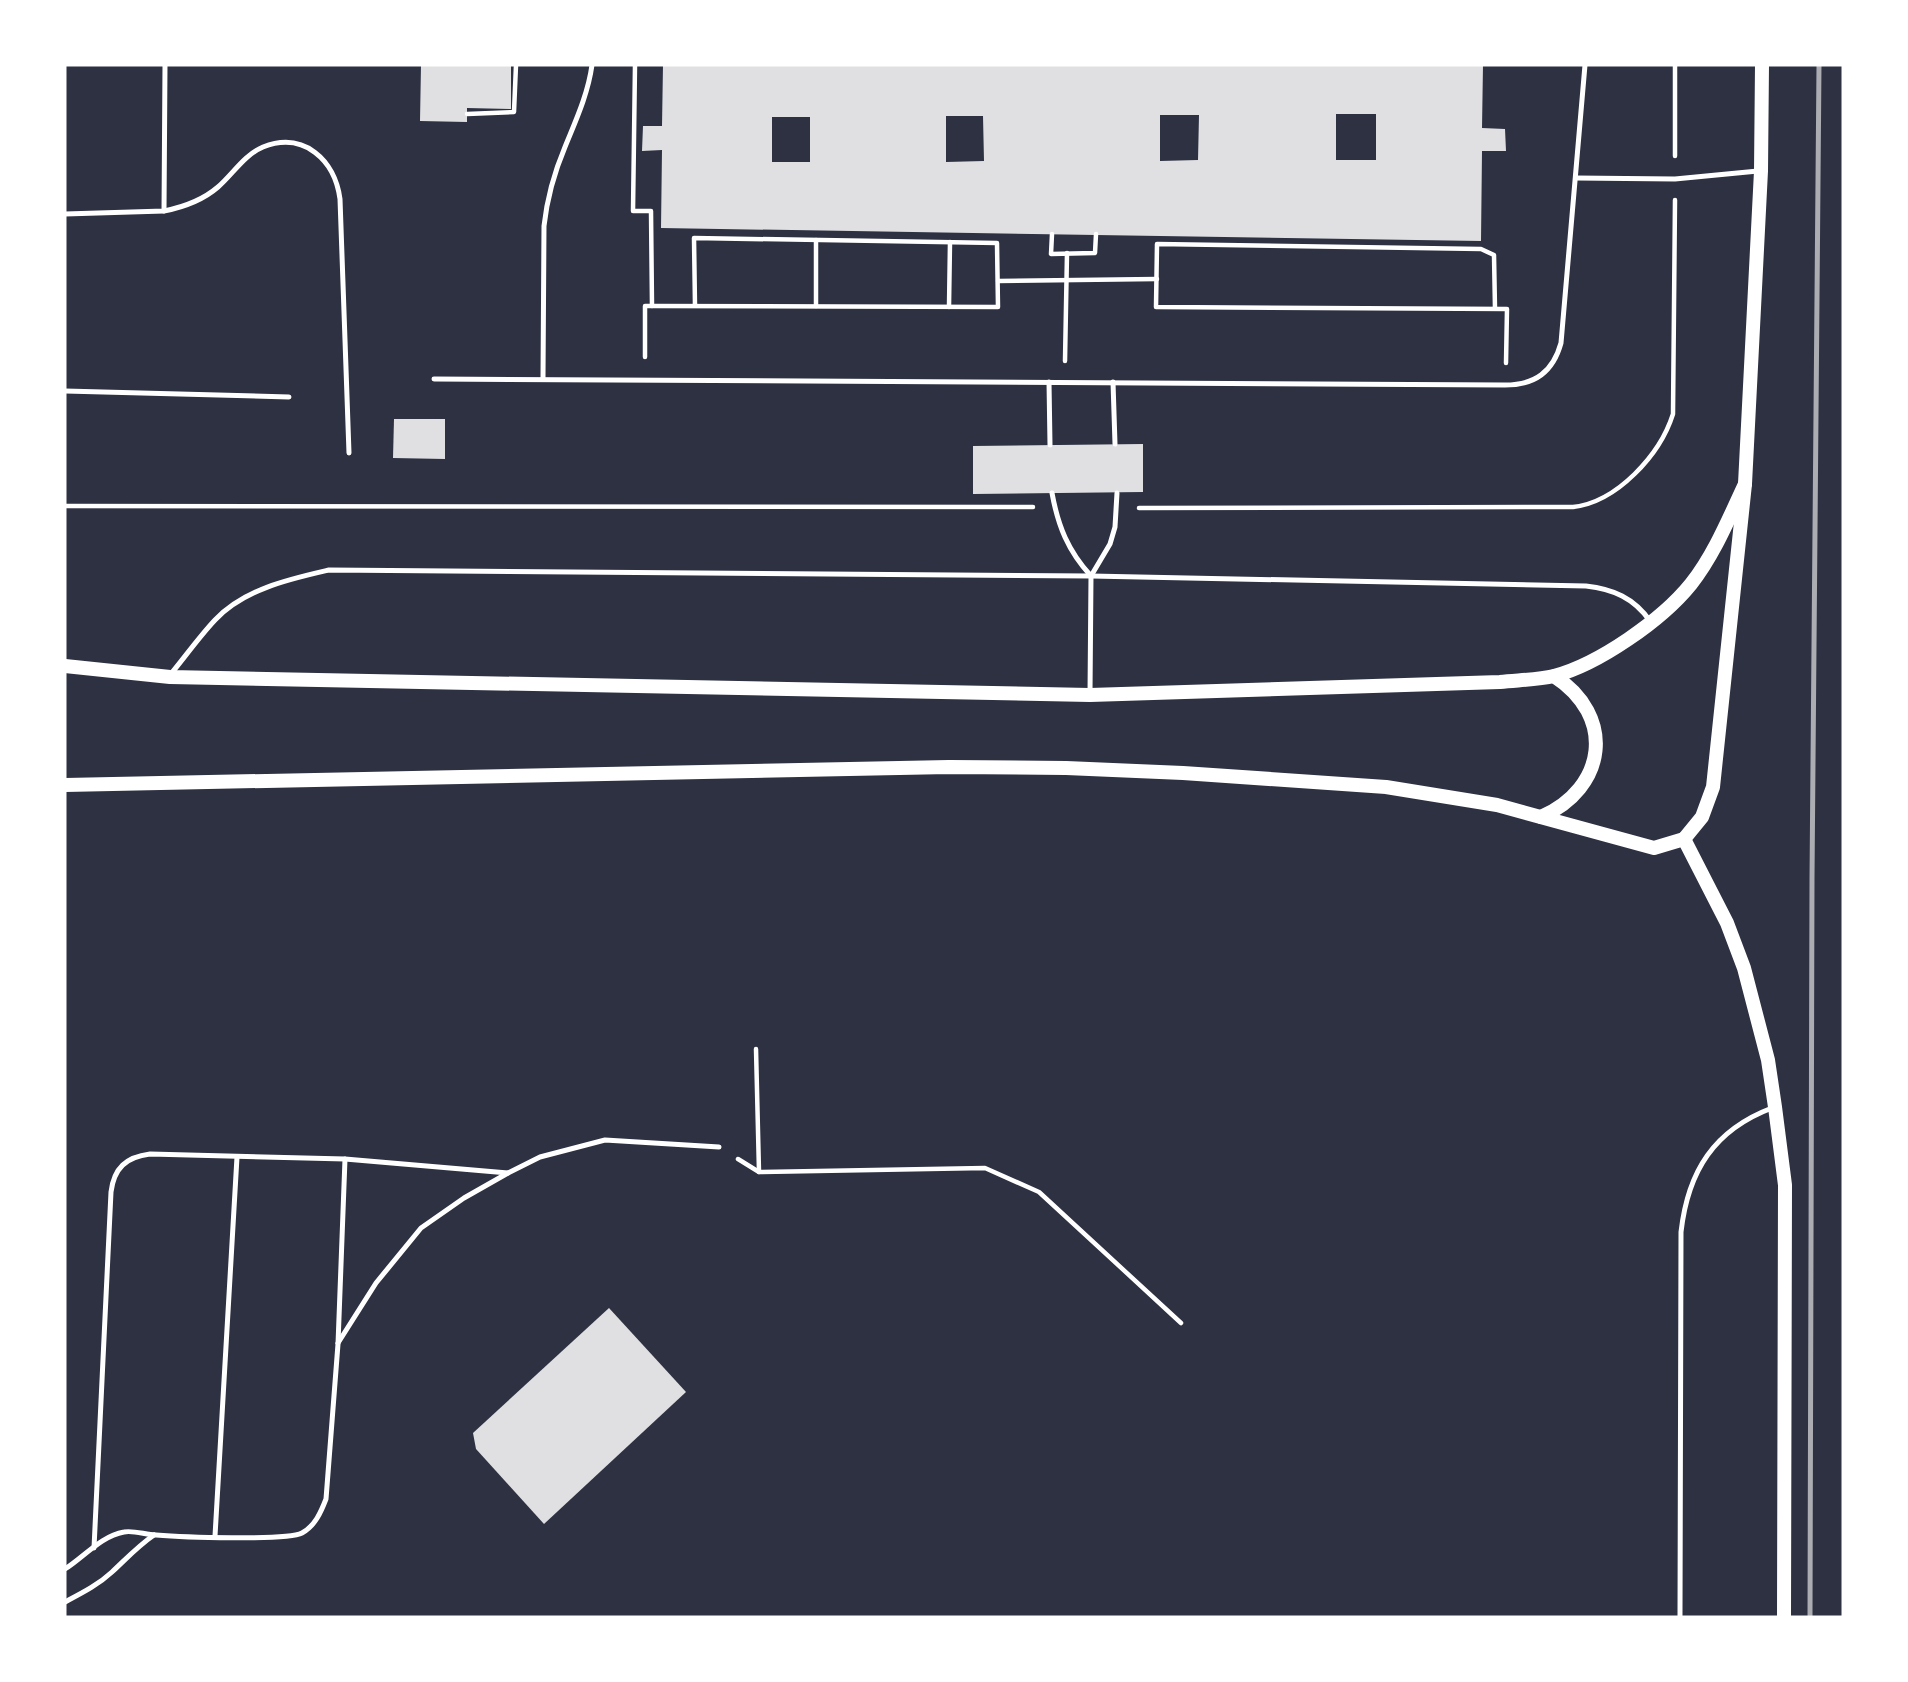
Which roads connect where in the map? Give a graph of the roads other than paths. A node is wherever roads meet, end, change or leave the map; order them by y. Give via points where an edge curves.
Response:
1 (166, 65) edge
2 (592, 65) edge
3 (1585, 65) edge
4 (1762, 65) edge
5 (1761, 171) junction
6 (1576, 178) junction
7 (164, 211) junction
8 (65, 214) edge
9 (434, 379) dead end
10 (543, 379) junction
11 (1049, 382) junction
12 (1112, 382) junction
13 (65, 391) edge
14 (289, 397) dead end
15 (1115, 444) dead end
16 (1050, 445) dead end
17 (349, 453) dead end
18 (1745, 484) junction
19 (1117, 492) dead end
20 (1052, 493) dead end
21 (1091, 576) junction
22 (1652, 623) junction
23 (65, 666) edge
24 (1554, 676) junction
25 (170, 677) junction
26 (1090, 695) junction
27 (65, 785) edge
28 (1541, 817) junction
29 (1684, 839) junction
30 (1775, 1107) junction
31 (719, 1147) road end
32 (237, 1157) junction
33 (345, 1159) junction
34 (508, 1172) junction
35 (338, 1344) junction
36 (154, 1535) junction
37 (215, 1536) junction
38 (94, 1548) junction
39 (65, 1569) edge
40 (65, 1602) edge
41 (1680, 1617) edge
42 (1784, 1617) edge

1 - 7 lane
2 - 10 lane via 547,206
3 - 6 lane
4 - 5 main road
5 - 6 lane via 1675,178
5 - 18 main road
6 - 12 lane via 1561,343 1552,367 1542,376 1518,385
7 - 8 lane
7 - 17 lane via 206,196 248,156 277,143 308,148 331,169 340,199
9 - 10 lane
10 - 11 lane
11 - 12 lane
11 - 16 lane
12 - 15 lane
13 - 14 lane
18 - 22 main road via 1691,584
18 - 29 main road via 1713,787 1702,817
19 - 21 lane via 1110,544
20 - 21 lane via 1067,544
21 - 22 lane via 1601,587 1630,600
21 - 25 lane via 329,570 285,581 240,601 216,618
21 - 26 lane
22 - 24 main road via 1605,654
23 - 25 main road
24 - 26 main road via 1450,685
24 - 28 main road via 1569,685 1590,715 1595,751 1592,768 1572,799
25 - 26 main road
27 - 28 main road via 1066,768 1386,787
28 - 29 main road via 1654,848
29 - 30 main road via 1744,968
30 - 41 lane via 1753,1115 1716,1145 1701,1163 1684,1208
30 - 42 main road via 1785,1185
31 - 34 lane via 605,1140 540,1157
32 - 33 lane
32 - 37 lane
32 - 38 lane via 137,1156 125,1161 112,1180
33 - 34 lane
33 - 35 lane
34 - 35 lane via 421,1228 376,1283
35 - 37 lane via 326,1499 321,1513 312,1526 292,1537
36 - 37 lane
36 - 38 lane via 126,1531 103,1539
36 - 40 lane via 110,1574
38 - 39 lane

